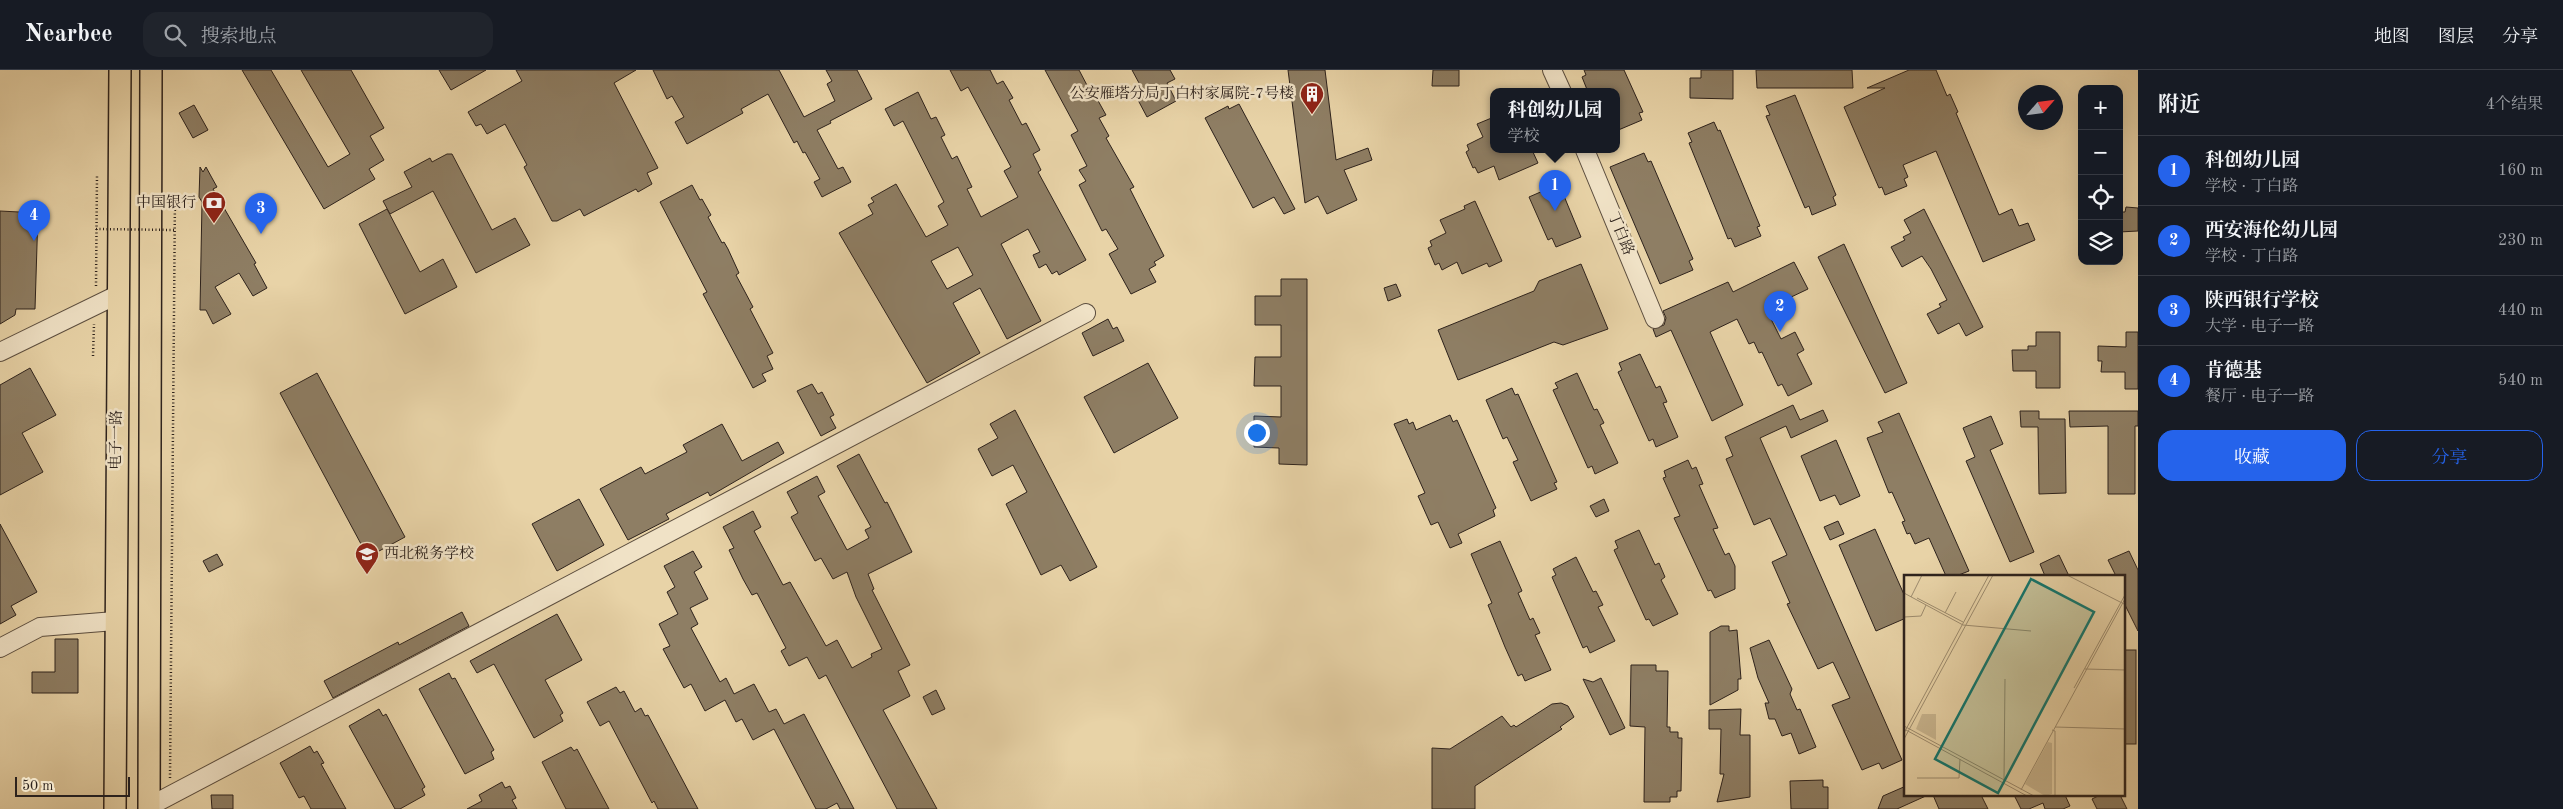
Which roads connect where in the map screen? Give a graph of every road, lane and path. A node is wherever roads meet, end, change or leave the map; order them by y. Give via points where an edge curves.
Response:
1 (120, 70) edge
2 (151, 70) edge
3 (1552, 70) edge
4 (1560, 88) edge
5 (1586, 153) edge
6 (97, 176) dead end
7 (176, 195) dead end
8 (96, 229) junction
9 (175, 230) junction
10 (96, 270) dead end
11 (119, 294) junction
12 (1086, 313) dead end
13 (1655, 319) dead end
14 (0, 352) edge
15 (115, 621) junction
16 (0, 648) edge
17 (170, 794) junction
18 (150, 808) edge
19 (115, 809) edge

1 - 11 main road, 电子一路
2 - 18 main road
3 - 4 street
5 - 13 street, 丁白路
6 - 8 path
7 - 9 path
8 - 9 path, bridge
8 - 10 path
9 - 17 path
11 - 14 street
11 - 15 main road, 电子一路
12 - 17 street
15 - 16 street via 40,627
15 - 19 main road, 电子一路
17 - 18 street

